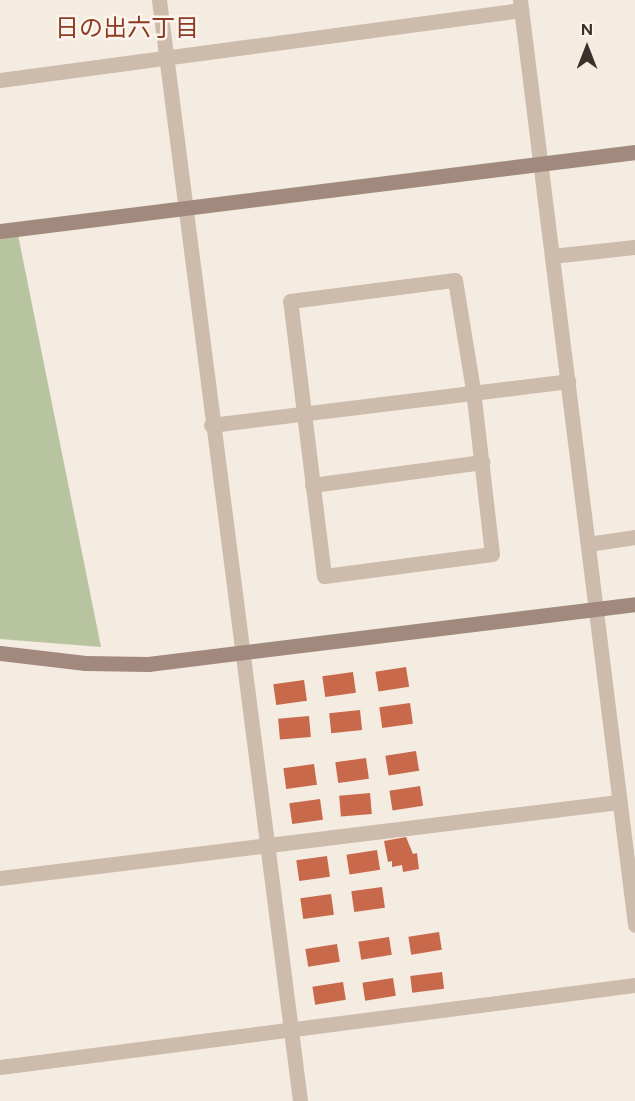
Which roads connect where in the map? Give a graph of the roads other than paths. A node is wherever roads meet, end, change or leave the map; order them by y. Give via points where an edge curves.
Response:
1 (159, 0) edge
2 (521, 5) edge
3 (165, 57) junction
4 (0, 80) edge
5 (635, 152) edge
6 (540, 163) junction
7 (183, 206) junction
8 (0, 231) edge
9 (635, 247) edge
10 (552, 256) junction
11 (568, 381) junction
12 (473, 390) junction
13 (303, 411) junction
14 (211, 424) junction
15 (482, 462) junction
16 (312, 485) junction
17 (635, 537) edge
18 (588, 544) junction
19 (635, 604) edge
20 (596, 608) junction
21 (241, 652) junction
22 (0, 653) edge
23 (618, 802) junction
24 (268, 842) junction
25 (0, 878) edge
26 (635, 924) edge
27 (635, 985) edge
28 (291, 1030) junction
29 (0, 1067) edge
30 (300, 1101) edge

1 - 3 street
2 - 3 street
2 - 6 street
3 - 4 street
3 - 7 street
5 - 6 street
6 - 7 street
6 - 10 street
7 - 8 street
7 - 14 street
9 - 10 street
10 - 11 street
11 - 12 street
11 - 18 street
12 - 13 street
12 - 13 street via 455,280 290,301
12 - 15 street
13 - 14 street
13 - 16 street
14 - 21 street
15 - 16 street
15 - 16 street via 492,554 324,576
17 - 18 street
18 - 20 street
19 - 20 street
20 - 21 street
20 - 23 street
21 - 22 street via 148,664 85,663
21 - 24 street
23 - 24 street
23 - 26 street
24 - 25 street
24 - 28 street
27 - 28 street
28 - 29 street
28 - 30 street

